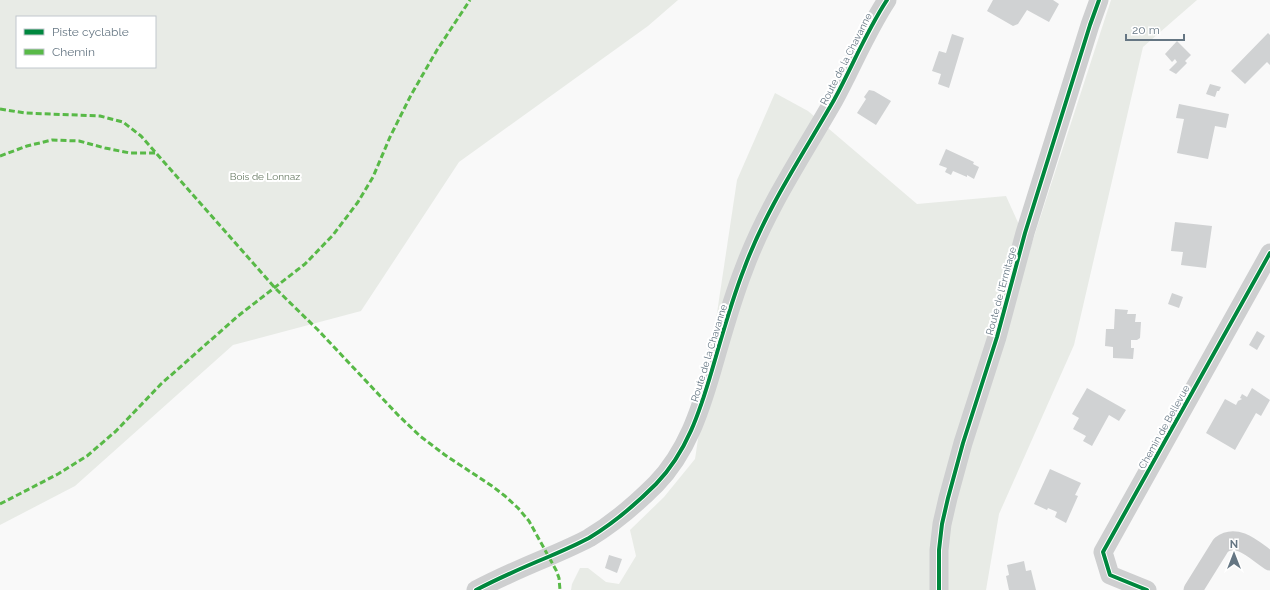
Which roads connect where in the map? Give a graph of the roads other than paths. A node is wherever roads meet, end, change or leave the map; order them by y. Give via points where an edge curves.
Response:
1 (886, 0) edge
2 (1099, 0) edge
3 (1270, 253) edge
4 (1270, 561) edge
5 (476, 590) edge
6 (938, 590) edge
7 (1147, 590) edge
8 (1193, 590) edge

1 - 5 street, Route de la Chavanne via 838,93 782,188 755,242 734,298 697,418 681,452 670,468 658,483 623,515 588,538
2 - 6 street, Route de l'Ermitage via 1025,233 997,338 963,443 942,524
3 - 7 street, Chemin de Bellevue via 1103,552 1110,575
4 - 8 street via 1238,540 1226,541

